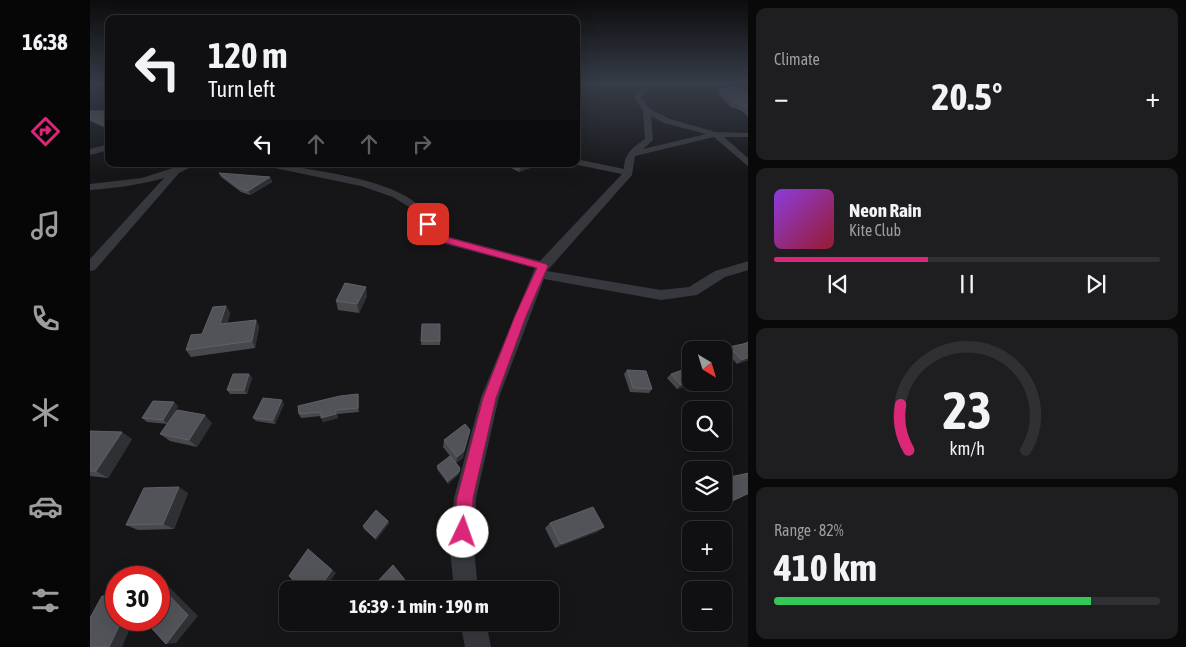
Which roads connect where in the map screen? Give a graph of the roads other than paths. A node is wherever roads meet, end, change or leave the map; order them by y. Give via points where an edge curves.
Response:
1 (647, 113) edge
2 (651, 113) edge
3 (716, 134) junction
4 (748, 135) edge
5 (105, 148) edge
6 (90, 152) edge
7 (631, 154) junction
8 (580, 163) edge
9 (748, 164) edge
10 (186, 167) edge
11 (284, 167) edge
12 (175, 172) junction
13 (628, 173) junction
14 (90, 187) edge
15 (748, 266) edge
16 (90, 267) edge
17 (541, 270) junction
18 (465, 581) edge
19 (475, 631) edge
20 (478, 647) edge

1 - 7 street via 649,140
2 - 3 street via 667,121
3 - 4 street
3 - 7 street
3 - 9 street
5 - 6 street
7 - 13 street via 627,161
8 - 13 street
10 - 12 street
11 - 17 street via 388,192 416,207 434,234 442,239
12 - 14 street via 125,184
12 - 16 street
13 - 17 street
15 - 17 street via 720,274 692,292 661,295
17 - 18 street via 490,398 465,498 462,549
19 - 20 street

